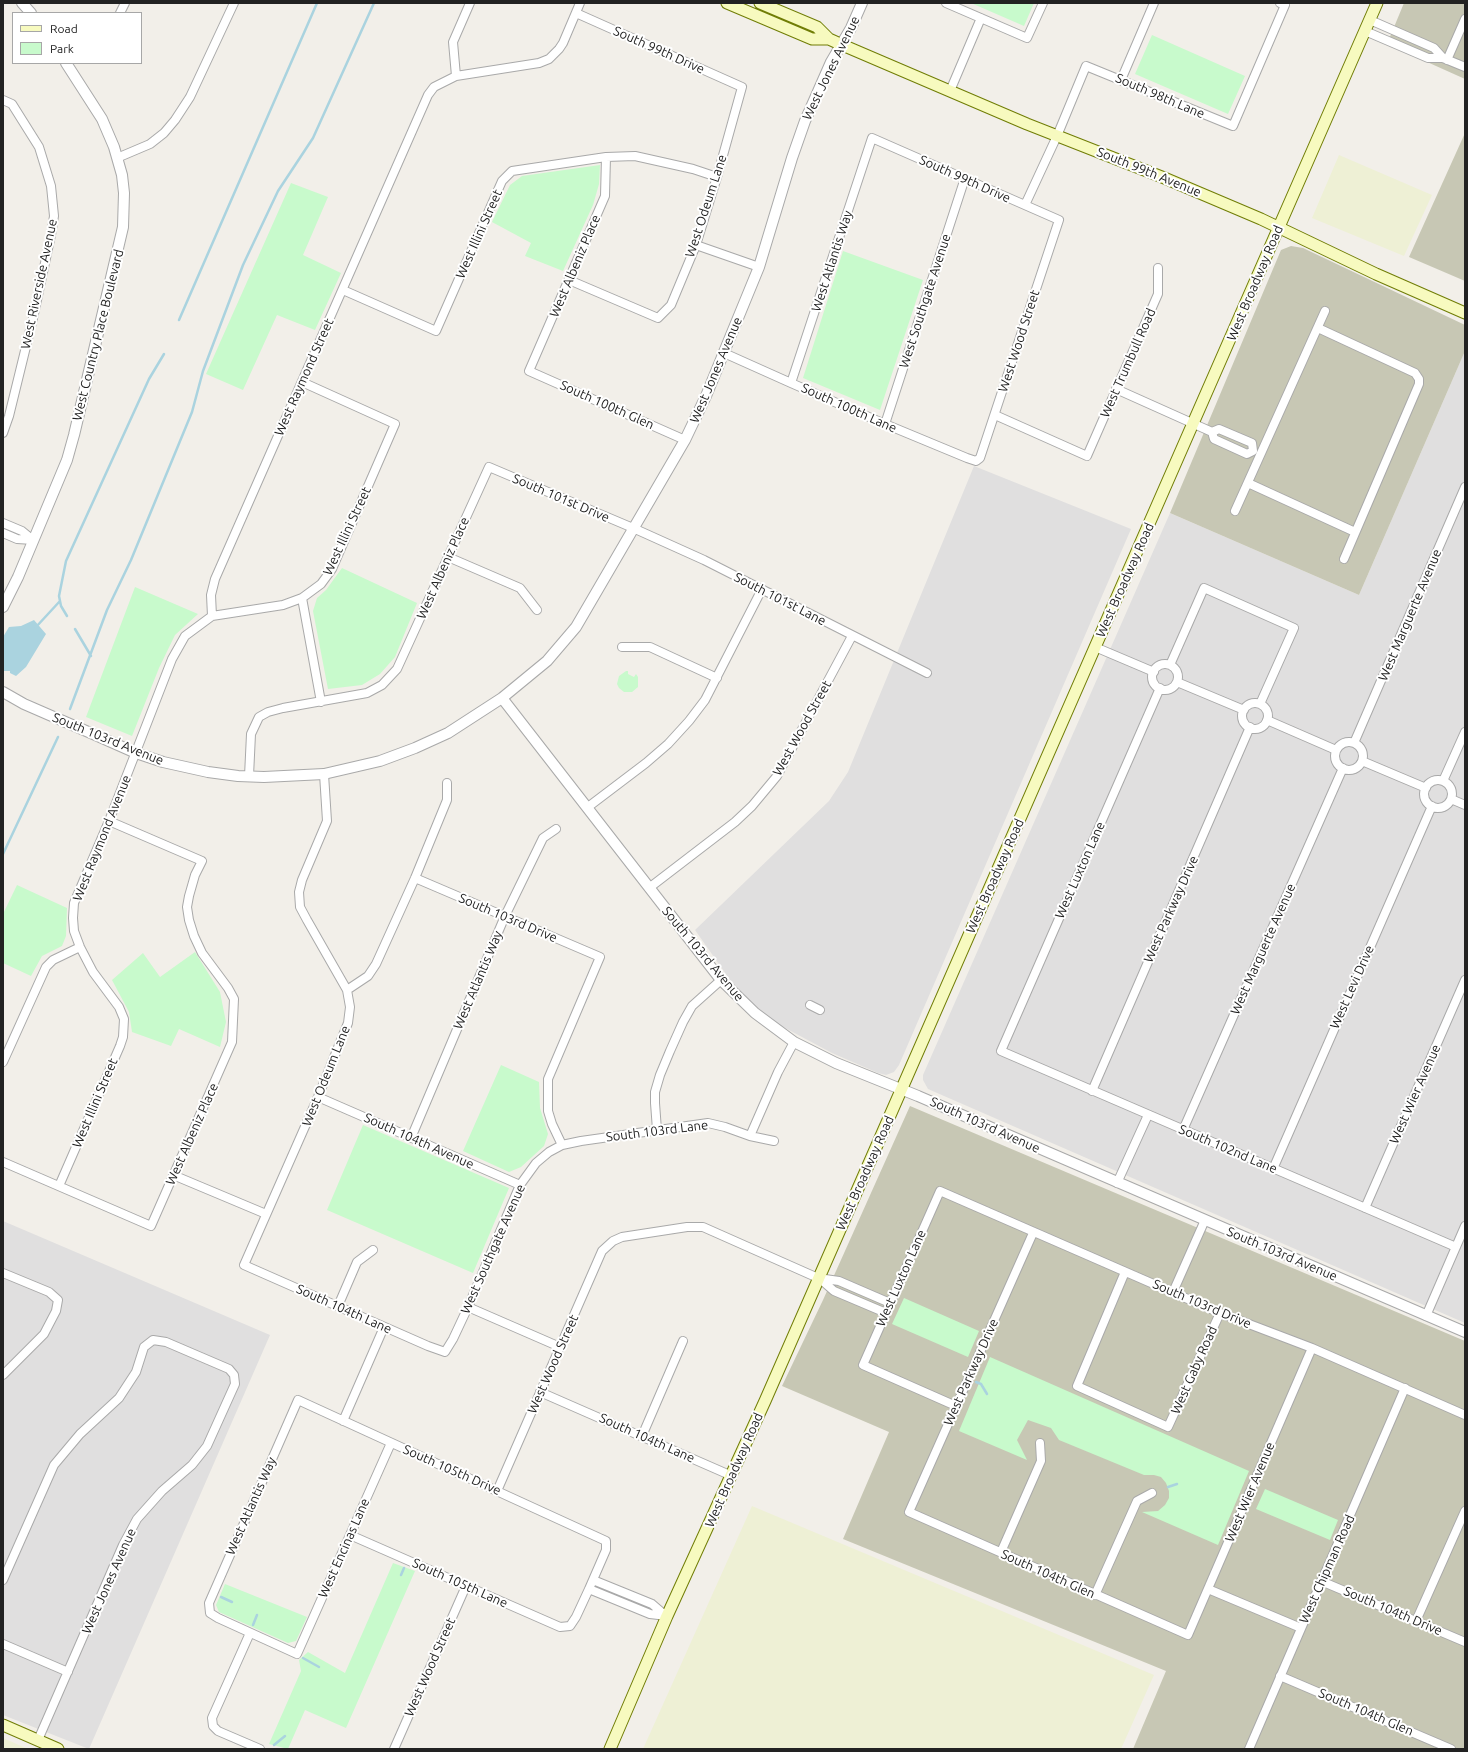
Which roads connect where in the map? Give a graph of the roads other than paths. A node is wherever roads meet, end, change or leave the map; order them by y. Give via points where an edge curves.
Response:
1 (22, 3) edge
2 (125, 3) edge
3 (470, 3) edge
4 (580, 3) edge
5 (727, 3) edge
6 (760, 3) edge
7 (862, 3) edge
8 (946, 3) edge
9 (1043, 3) edge
10 (1154, 3) edge
11 (1377, 3) edge
12 (231, 4) edge
13 (1282, 4) edge
14 (31, 12) edge
15 (120, 12) edge
16 (576, 13) junction
17 (982, 18) junction
18 (1465, 19) edge
19 (1370, 20) junction
20 (1365, 31) junction
21 (829, 39) junction
22 (840, 44) junction
23 (1445, 59) junction
24 (67, 64) edge
25 (1465, 67) edge
26 (456, 76) junction
27 (1121, 80) junction
28 (742, 87) joint
29 (950, 91) junction
30 (3, 100) edge
31 (1057, 136) junction
32 (872, 138) joint
33 (606, 157) junction
34 (117, 158) junction
35 (717, 177) junction
36 (965, 178) junction
37 (1025, 205) junction
38 (1059, 220) joint
39 (1278, 227) junction
40 (696, 245) junction
41 (759, 267) junction
42 (1158, 268) dead end
43 (569, 280) junction
44 (343, 290) junction
45 (1325, 311) dead end
46 (1465, 313) edge
47 (1318, 328) junction
48 (724, 352) junction
49 (529, 371) joint
50 (302, 382) junction
51 (792, 383) junction
52 (1116, 389) junction
53 (995, 415) junction
54 (884, 424) junction
55 (1194, 424) junction
56 (1212, 432) junction
57 (3, 433) edge
58 (685, 440) junction
59 (1253, 451) junction
60 (1261, 454) junction
61 (976, 460) joint
62 (489, 467) joint
63 (1248, 483) junction
64 (1465, 487) edge
65 (1235, 511) dead end
66 (3, 523) edge
67 (633, 528) junction
68 (1355, 532) junction
69 (3, 533) edge
70 (33, 540) junction
71 (448, 558) junction
72 (1344, 559) dead end
73 (762, 589) junction
74 (302, 598) junction
75 (3, 607) edge
76 (537, 610) dead end
77 (212, 616) junction
78 (852, 636) junction
79 (1095, 646) junction
80 (622, 647) dead end
81 (1170, 665) junction
82 (1154, 672) junction
83 (927, 673) dead end
84 (717, 678) junction
85 (1177, 682) junction
86 (1160, 688) junction
87 (3, 692) edge
88 (502, 698) junction
89 (321, 702) junction
90 (1260, 704) junction
91 (1244, 710) junction
92 (1267, 720) junction
93 (1250, 728) junction
94 (1465, 732) edge
95 (1354, 743) junction
96 (1336, 750) junction
97 (136, 753) junction
98 (1362, 761) junction
99 (1343, 768) junction
100 (324, 774) junction
101 (248, 776) junction
102 (1443, 781) junction
103 (447, 783) dead end
104 (1426, 788) junction
105 (1451, 799) junction
106 (1465, 805) edge
107 (1432, 806) junction
108 (588, 807) junction
109 (109, 821) junction
110 (556, 829) dead end
111 (415, 878) junction
112 (649, 888) junction
113 (505, 916) junction
114 (80, 947) junction
115 (721, 980) junction
116 (1465, 980) edge
117 (347, 990) junction
118 (810, 1005) dead end
119 (820, 1010) dead end
120 (794, 1042) junction
121 (1001, 1051) joint
122 (3, 1062) edge
123 (901, 1090) junction
124 (1092, 1091) junction
125 (318, 1097) junction
126 (1148, 1115) junction
127 (657, 1130) junction
128 (1183, 1130) junction
129 (750, 1136) junction
130 (411, 1138) junction
131 (774, 1141) dead end
132 (562, 1145) junction
133 (3, 1162) edge
134 (1272, 1168) junction
135 (173, 1175) junction
136 (1117, 1183) junction
137 (520, 1185) junction
138 (59, 1186) junction
139 (940, 1191) joint
140 (1365, 1208) junction
141 (266, 1214) junction
142 (1205, 1220) junction
143 (1465, 1226) edge
144 (1033, 1233) junction
145 (1456, 1247) junction
146 (373, 1250) dead end
147 (244, 1265) joint
148 (1125, 1272) junction
149 (3, 1273) edge
150 (818, 1278) junction
151 (1173, 1292) junction
152 (890, 1303) junction
153 (338, 1306) junction
154 (468, 1307) junction
155 (886, 1313) junction
156 (1220, 1313) junction
157 (1426, 1316) junction
158 (384, 1327) junction
159 (1465, 1332) edge
160 (683, 1341) dead end
161 (560, 1347) junction
162 (1312, 1348) junction
163 (445, 1352) joint
164 (3, 1374) edge
165 (1405, 1388) junction
166 (540, 1392) junction
167 (298, 1400) joint
168 (956, 1406) junction
169 (1465, 1415) edge
170 (343, 1421) junction
171 (642, 1436) junction
172 (391, 1443) junction
173 (1040, 1443) dead end
174 (732, 1476) junction
175 (497, 1491) junction
176 (1152, 1493) dead end
177 (1465, 1511) edge
178 (909, 1512) joint
179 (350, 1535) junction
180 (1001, 1552) junction
181 (3, 1580) edge
182 (593, 1580) junction
183 (1321, 1580) junction
184 (466, 1586) junction
185 (589, 1589) junction
186 (1208, 1589) junction
187 (1095, 1595) junction
188 (667, 1616) junction
189 (1416, 1621) junction
190 (1301, 1628) junction
191 (250, 1633) junction
192 (1188, 1635) joint
193 (1465, 1642) edge
194 (3, 1644) edge
195 (68, 1672) junction
196 (1280, 1676) junction
197 (3, 1726) edge
198 (38, 1740) junction
199 (58, 1749) edge
200 (260, 1749) edge
201 (394, 1749) edge
202 (610, 1749) edge
203 (1249, 1749) edge
204 (1451, 1749) edge

1 - 14 street
2 - 15 street
3 - 26 street via 453,42
4 - 16 street
5 - 21 main road, South 99th Avenue via 812,39
6 - 21 main road, South 99th Avenue via 817,27
7 - 22 street, West Jones Avenue via 851,28
8 - 17 street
9 - 17 street via 1027,38
10 - 27 street
11 - 19 main road, West Broadway Road
12 - 34 street via 190,97 175,120 150,144
13 - 27 street, South 98th Lane via 1233,126
16 - 26 street, West Raymond Street via 559,49 549,59 539,63
16 - 28 street, South 99th Drive
17 - 29 street
18 - 23 street
19 - 20 main road, West Broadway Road
19 - 23 street via 1434,48
20 - 23 street via 1428,58
20 - 39 main road, West Broadway Road
21 - 22 main road, South 99th Avenue
22 - 29 main road, South 99th Avenue
22 - 41 street, West Jones Avenue via 803,126
23 - 25 street
24 - 34 street, West Country Place Boulevard via 107,129
26 - 44 street, West Raymond Street via 434,87 428,95
27 - 31 street, South 98th Lane via 1086,66
28 - 35 street, West Odeum Lane
29 - 31 main road, South 99th Avenue
30 - 57 street, West Riverside Avenue via 12,104 39,147 51,186 54,216 34,314
31 - 37 street
31 - 39 main road, South 99th Avenue via 1162,177
32 - 36 street, South 99th Drive
32 - 51 street, West Atlantis Way
33 - 35 street via 635,156 693,168
33 - 43 street, West Albeniz Place via 605,196
33 - 44 street, West Illini Street via 512,171 502,181 436,331
34 - 70 street, West Country Place Boulevard via 124,193 121,239 74,435 62,472
35 - 40 street, West Odeum Lane
36 - 37 street, South 99th Drive
36 - 54 street, West Southgate Avenue
37 - 38 street, South 99th Drive
38 - 53 street, West Wood Street
39 - 46 main road, South 99th Avenue
39 - 55 main road, West Broadway Road
40 - 41 street
40 - 43 street, West Odeum Lane via 671,305 658,318
41 - 48 street, West Jones Avenue
42 - 52 street, West Trumbull Road via 1158,294
43 - 49 street, West Albeniz Place
44 - 50 street, West Raymond Street
45 - 47 street
47 - 60 street
47 - 68 street via 1415,373 1419,379
48 - 51 street, South 100th Lane
48 - 58 street, West Jones Avenue
49 - 58 street, South 100th Glen
50 - 74 street, West Illini Street via 395,424 332,568 321,584
50 - 77 street, West Raymond Street via 214,579 211,595
51 - 54 street, South 100th Lane
52 - 53 street, West Trumbull Road via 1087,456
52 - 55 street
53 - 61 street, West Wood Street via 980,458
54 - 61 street, South 100th Lane
55 - 56 street
55 - 79 main road, West Broadway Road
56 - 59 street via 1214,439 1247,454
56 - 59 street via 1219,429 1252,443
58 - 67 street, West Jones Avenue
59 - 60 street
60 - 63 street
62 - 67 street, South 101st Drive
62 - 71 street, West Albeniz Place
63 - 65 street
63 - 68 street
64 - 95 street, West Marguerte Avenue
66 - 70 street via 22,531
67 - 73 street, South 101st Lane
67 - 88 street, West Jones Avenue via 576,627 547,661
68 - 72 street
69 - 70 street via 17,539
70 - 75 street, West Country Place Boulevard
71 - 76 street via 520,588
71 - 89 street, West Albeniz Place via 397,669 382,685 367,693
73 - 78 street, South 101st Lane
73 - 84 street
74 - 77 street, West Illini Street via 283,605
74 - 89 street
77 - 97 street via 185,636 176,650
78 - 83 street, South 101st Lane
78 - 112 street, West Wood Street via 777,776 735,822
79 - 82 street
79 - 123 main road, West Broadway Road
80 - 84 street via 650,647
81 - 82 street via 1159,666
81 - 85 street via 1178,674
81 - 90 street via 1204,588 1294,628
82 - 86 street via 1154,681
84 - 108 street via 705,700 668,744
85 - 86 street via 1170,689
85 - 91 street
86 - 121 street, West Luxton Lane
87 - 97 street, South 103rd Avenue via 24,704
88 - 100 street, South 103rd Avenue via 448,733 415,748 380,761
88 - 108 street, South 103rd Avenue
89 - 101 street, West Albeniz Place via 283,708 259,717 251,734
90 - 91 street via 1252,703
90 - 92 street via 1268,713
91 - 93 street via 1243,719
92 - 93 street via 1258,729
92 - 96 street
93 - 124 street, West Parkway Drive
94 - 102 street
95 - 96 street via 1344,743
95 - 98 street via 1361,750
96 - 99 street via 1335,759
97 - 101 street, South 103rd Avenue via 184,767
97 - 109 street, West Raymond Avenue
98 - 99 street via 1354,769
98 - 104 street
99 - 128 street, West Marguerte Avenue
100 - 101 street, South 103rd Avenue
100 - 117 street via 327,821 302,880 299,892 300,907
102 - 104 street via 1435,780
102 - 105 street via 1452,791
103 - 111 street via 447,800
104 - 107 street via 1424,794
105 - 106 street
105 - 107 street via 1441,808
107 - 134 street, West Levi Drive
108 - 112 street, South 103rd Avenue
109 - 114 street, West Raymond Avenue via 74,903 74,930
109 - 135 street, West Albeniz Place via 202,861 189,896 189,920 202,953 234,999 232,1042
110 - 113 street, West Atlantis Way via 543,838
111 - 113 street, South 103rd Drive
111 - 117 street via 376,964 368,976
112 - 115 street, South 103rd Avenue
113 - 130 street, West Atlantis Way
113 - 132 street, South 103rd Drive via 600,958 548,1079 548,1111
114 - 122 street via 46,967
114 - 138 street, West Illini Street via 93,972 119,1007 124,1019 123,1037
115 - 120 street, South 103rd Avenue via 754,1012
115 - 127 street via 692,1006 670,1050 655,1092
116 - 140 street, West Wier Avenue
117 - 125 street, West Odeum Lane via 350,1007 348,1023
118 - 119 street
120 - 123 street, South 103rd Avenue
120 - 129 street
121 - 124 street, South 102nd Lane
123 - 136 street, South 103rd Avenue
123 - 150 main road, West Broadway Road
124 - 126 street, South 102nd Lane
125 - 130 street, South 104th Avenue
125 - 141 street, West Odeum Lane
126 - 128 street, South 102nd Lane
126 - 136 street
127 - 129 street, South 103rd Lane via 708,1123
127 - 132 street, South 103rd Lane
128 - 134 street, South 102nd Lane
129 - 131 street, South 103rd Lane
130 - 137 street, South 104th Avenue
132 - 137 street, West Southgate Avenue via 548,1152 536,1163
133 - 138 street
134 - 140 street, South 102nd Lane
135 - 138 street, West Albeniz Place via 151,1226
135 - 141 street
136 - 142 street, South 103rd Avenue
137 - 154 street, West Southgate Avenue
139 - 144 street, South 103rd Drive
139 - 152 street, West Luxton Lane
140 - 145 street, South 102nd Lane
141 - 147 street, West Odeum Lane
142 - 151 street
142 - 157 street, South 103rd Avenue
143 - 145 street
144 - 148 street, South 103rd Drive
144 - 168 street, West Parkway Drive
145 - 157 street
146 - 153 street via 357,1262
147 - 153 street, South 104th Lane
148 - 151 street, South 103rd Drive
148 - 156 street, West Gaby Road via 1078,1386 1168,1427
149 - 164 street via 49,1292 58,1300 56,1311 44,1334
150 - 152 street via 839,1282
150 - 155 street via 834,1291
150 - 161 street, West Wood Street via 703,1227 622,1237 602,1251
150 - 174 main road, West Broadway Road
151 - 156 street, South 103rd Drive
152 - 155 street, West Luxton Lane
153 - 158 street, South 104th Lane
154 - 161 street
154 - 163 street, West Southgate Avenue
155 - 168 street, West Luxton Lane via 863,1365
156 - 162 street, South 103rd Drive
157 - 159 street, South 103rd Avenue
158 - 163 street, South 104th Lane
158 - 170 street
160 - 171 street
161 - 166 street, West Wood Street
162 - 165 street, South 103rd Drive
162 - 186 street, West Wier Avenue
165 - 169 street, South 103rd Drive
165 - 183 street, West Chipman Road
166 - 171 street, South 104th Lane
166 - 175 street, West Wood Street
167 - 170 street, South 105th Drive
167 - 191 street, West Atlantis Way via 209,1603 210,1613
168 - 178 street, West Parkway Drive
170 - 172 street, South 105th Drive
171 - 174 street, South 104th Lane
172 - 175 street, South 105th Drive
172 - 179 street, West Encinas Lane
173 - 180 street via 1041,1461
174 - 188 main road, West Broadway Road
175 - 182 street, South 105th Drive via 606,1541 606,1550
176 - 187 street via 1137,1501
177 - 189 street
178 - 180 street, South 104th Glen
179 - 184 street, South 105th Lane
179 - 191 street, West Encinas Lane via 297,1654
180 - 187 street, South 104th Glen
181 - 195 street, West Jones Avenue via 54,1465 80,1434 120,1398 136,1372 144,1347 153,1340 166,1342 229,1369 234,1375 235,1384 207,1446 192,1465 162,1490 137,1519 123,1545
182 - 185 street
182 - 188 street via 652,1604
183 - 189 street, South 104th Drive
183 - 190 street, West Chipman Road
184 - 185 street, South 105th Lane via 560,1627 570,1626
184 - 201 street, West Wood Street
185 - 188 street via 650,1614
186 - 190 street
186 - 192 street, West Wier Avenue
187 - 192 street, South 104th Glen
188 - 202 main road, West Broadway Road
189 - 193 street, South 104th Drive
190 - 196 street, West Chipman Road
191 - 200 street via 212,1718 213,1726 218,1731
194 - 195 street
195 - 198 street, West Jones Avenue
196 - 203 street, West Chipman Road
196 - 204 street, South 104th Glen
197 - 198 main road
198 - 199 main road

